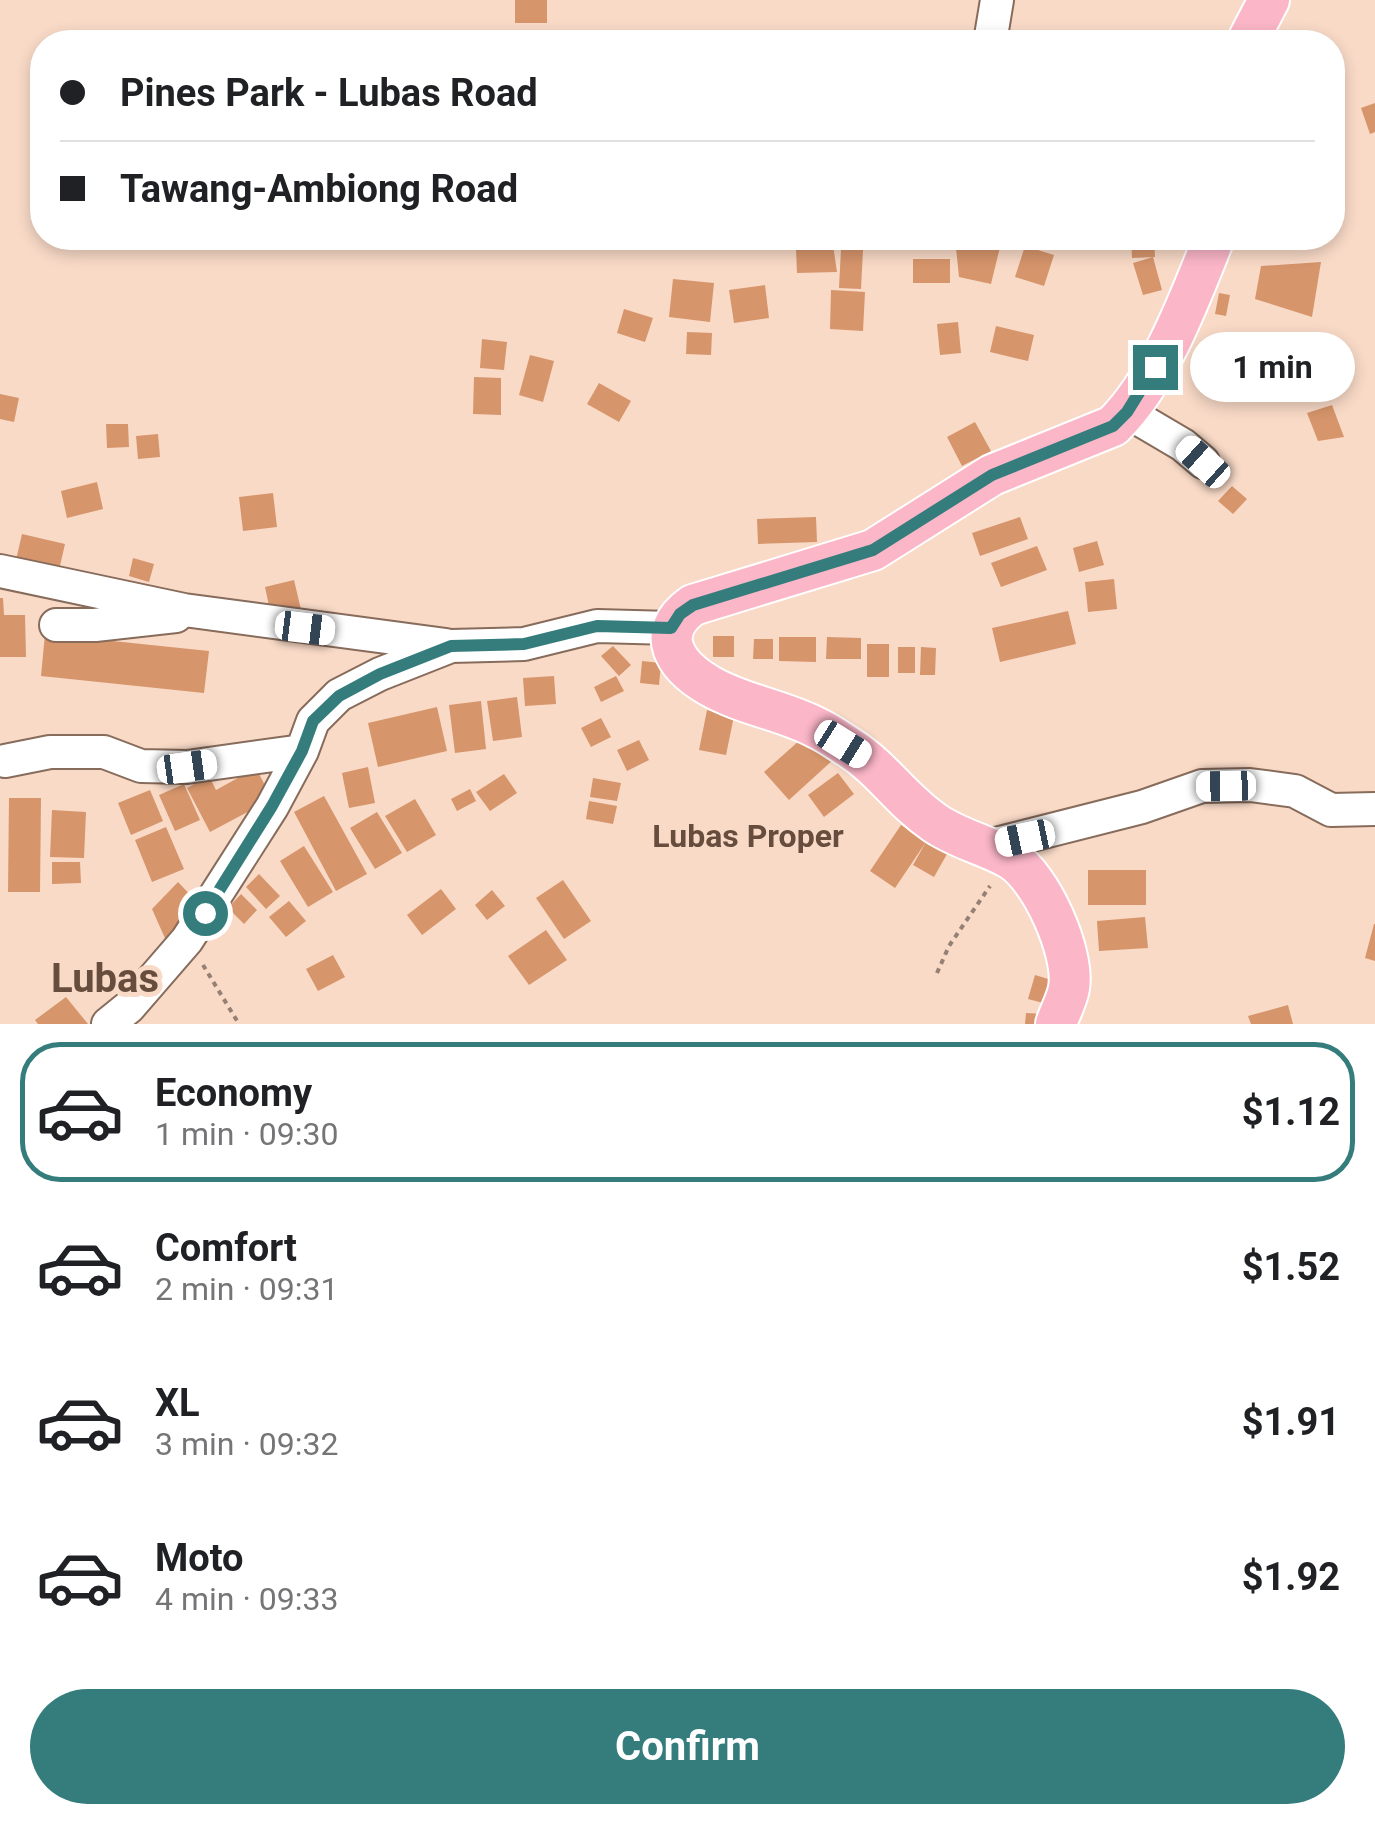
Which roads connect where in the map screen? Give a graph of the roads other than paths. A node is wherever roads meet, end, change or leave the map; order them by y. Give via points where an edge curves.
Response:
1 (997, 0) edge
2 (1269, 0) edge
3 (992, 30) edge
4 (1253, 30) edge
5 (1209, 250) edge
6 (1127, 412) junction
7 (1203, 462) dead end
8 (0, 571) edge
9 (184, 610) junction
10 (56, 625) dead end
11 (671, 628) junction
12 (451, 646) junction
13 (302, 751) junction
14 (5, 761) dead end
15 (1375, 809) edge
16 (999, 854) junction
17 (108, 1024) edge
18 (1056, 1024) edge

1 - 3 street
2 - 4 main road
5 - 6 main road
6 - 7 street
6 - 11 main road via 1113,426 992,475 873,550 693,605
8 - 9 street
9 - 10 street
9 - 12 street
11 - 12 street via 597,626 524,644
11 - 16 main road via 679,660 708,686 816,727 869,760 903,800 939,826
12 - 13 street via 339,696 313,721
13 - 14 street via 187,767 140,766 104,752
13 - 17 street via 187,940
15 - 16 street via 1331,810 1296,791 1202,786
16 - 18 main road via 1026,873 1060,932 1069,987

